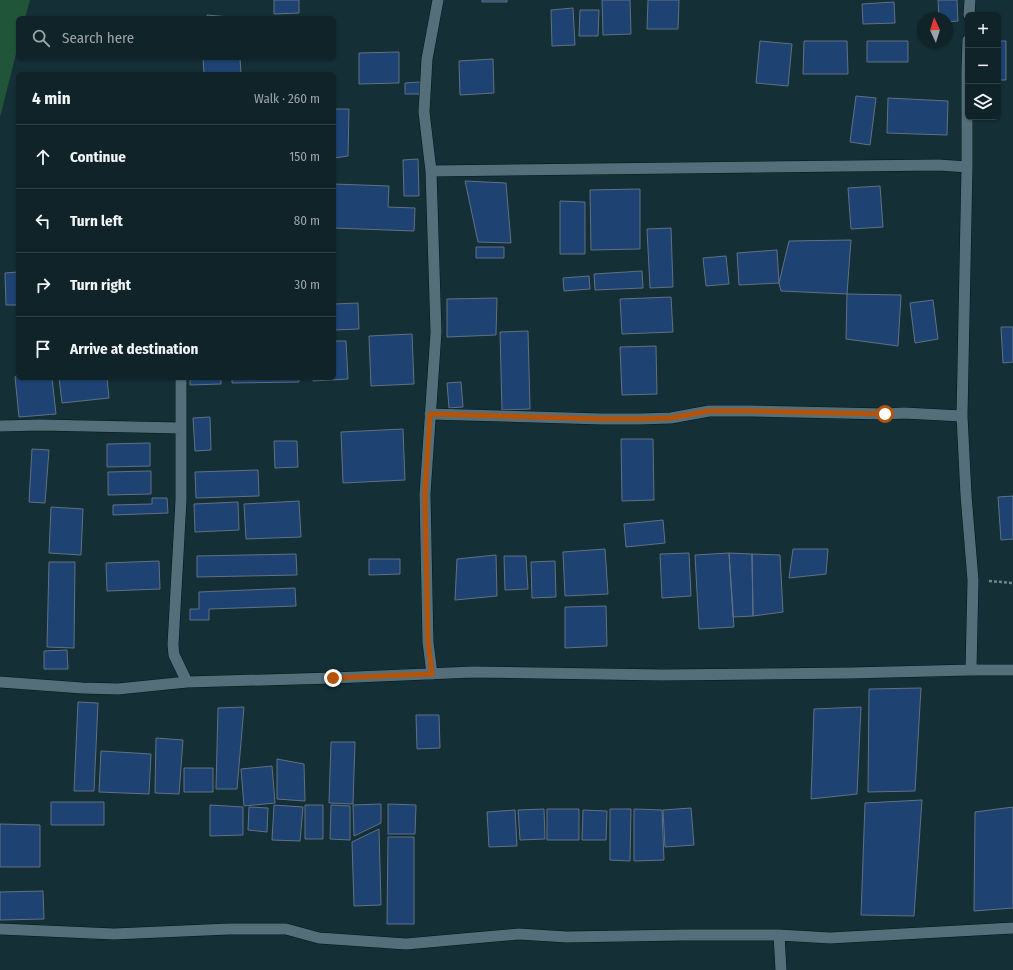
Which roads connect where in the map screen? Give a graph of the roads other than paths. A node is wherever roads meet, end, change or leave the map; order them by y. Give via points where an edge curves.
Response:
1 (438, 0) edge
2 (970, 0) edge
3 (969, 12) edge
4 (968, 48) edge
5 (967, 167) junction
6 (431, 170) junction
7 (181, 380) edge
8 (430, 414) junction
9 (962, 416) junction
10 (0, 426) edge
11 (181, 428) junction
12 (971, 670) junction
13 (1013, 670) edge
14 (432, 674) junction
15 (0, 682) edge
16 (187, 682) junction
17 (1013, 928) edge
18 (0, 929) edge
19 (779, 935) junction
20 (781, 970) edge

1 - 6 street via 427,59 424,112
2 - 3 street
4 - 5 street
5 - 6 street via 932,165
5 - 9 street
6 - 8 street via 436,332
7 - 11 street
8 - 9 street via 602,419 671,418 709,411
8 - 14 street via 425,494 428,642
9 - 12 street via 973,580
10 - 11 street
11 - 16 street via 181,500 173,644 174,655
12 - 13 street
12 - 14 street via 850,673
14 - 16 street
15 - 16 street via 118,690
17 - 19 street via 830,938
18 - 19 street via 114,934 286,929 319,938 406,944 519,934 567,937
19 - 20 street

